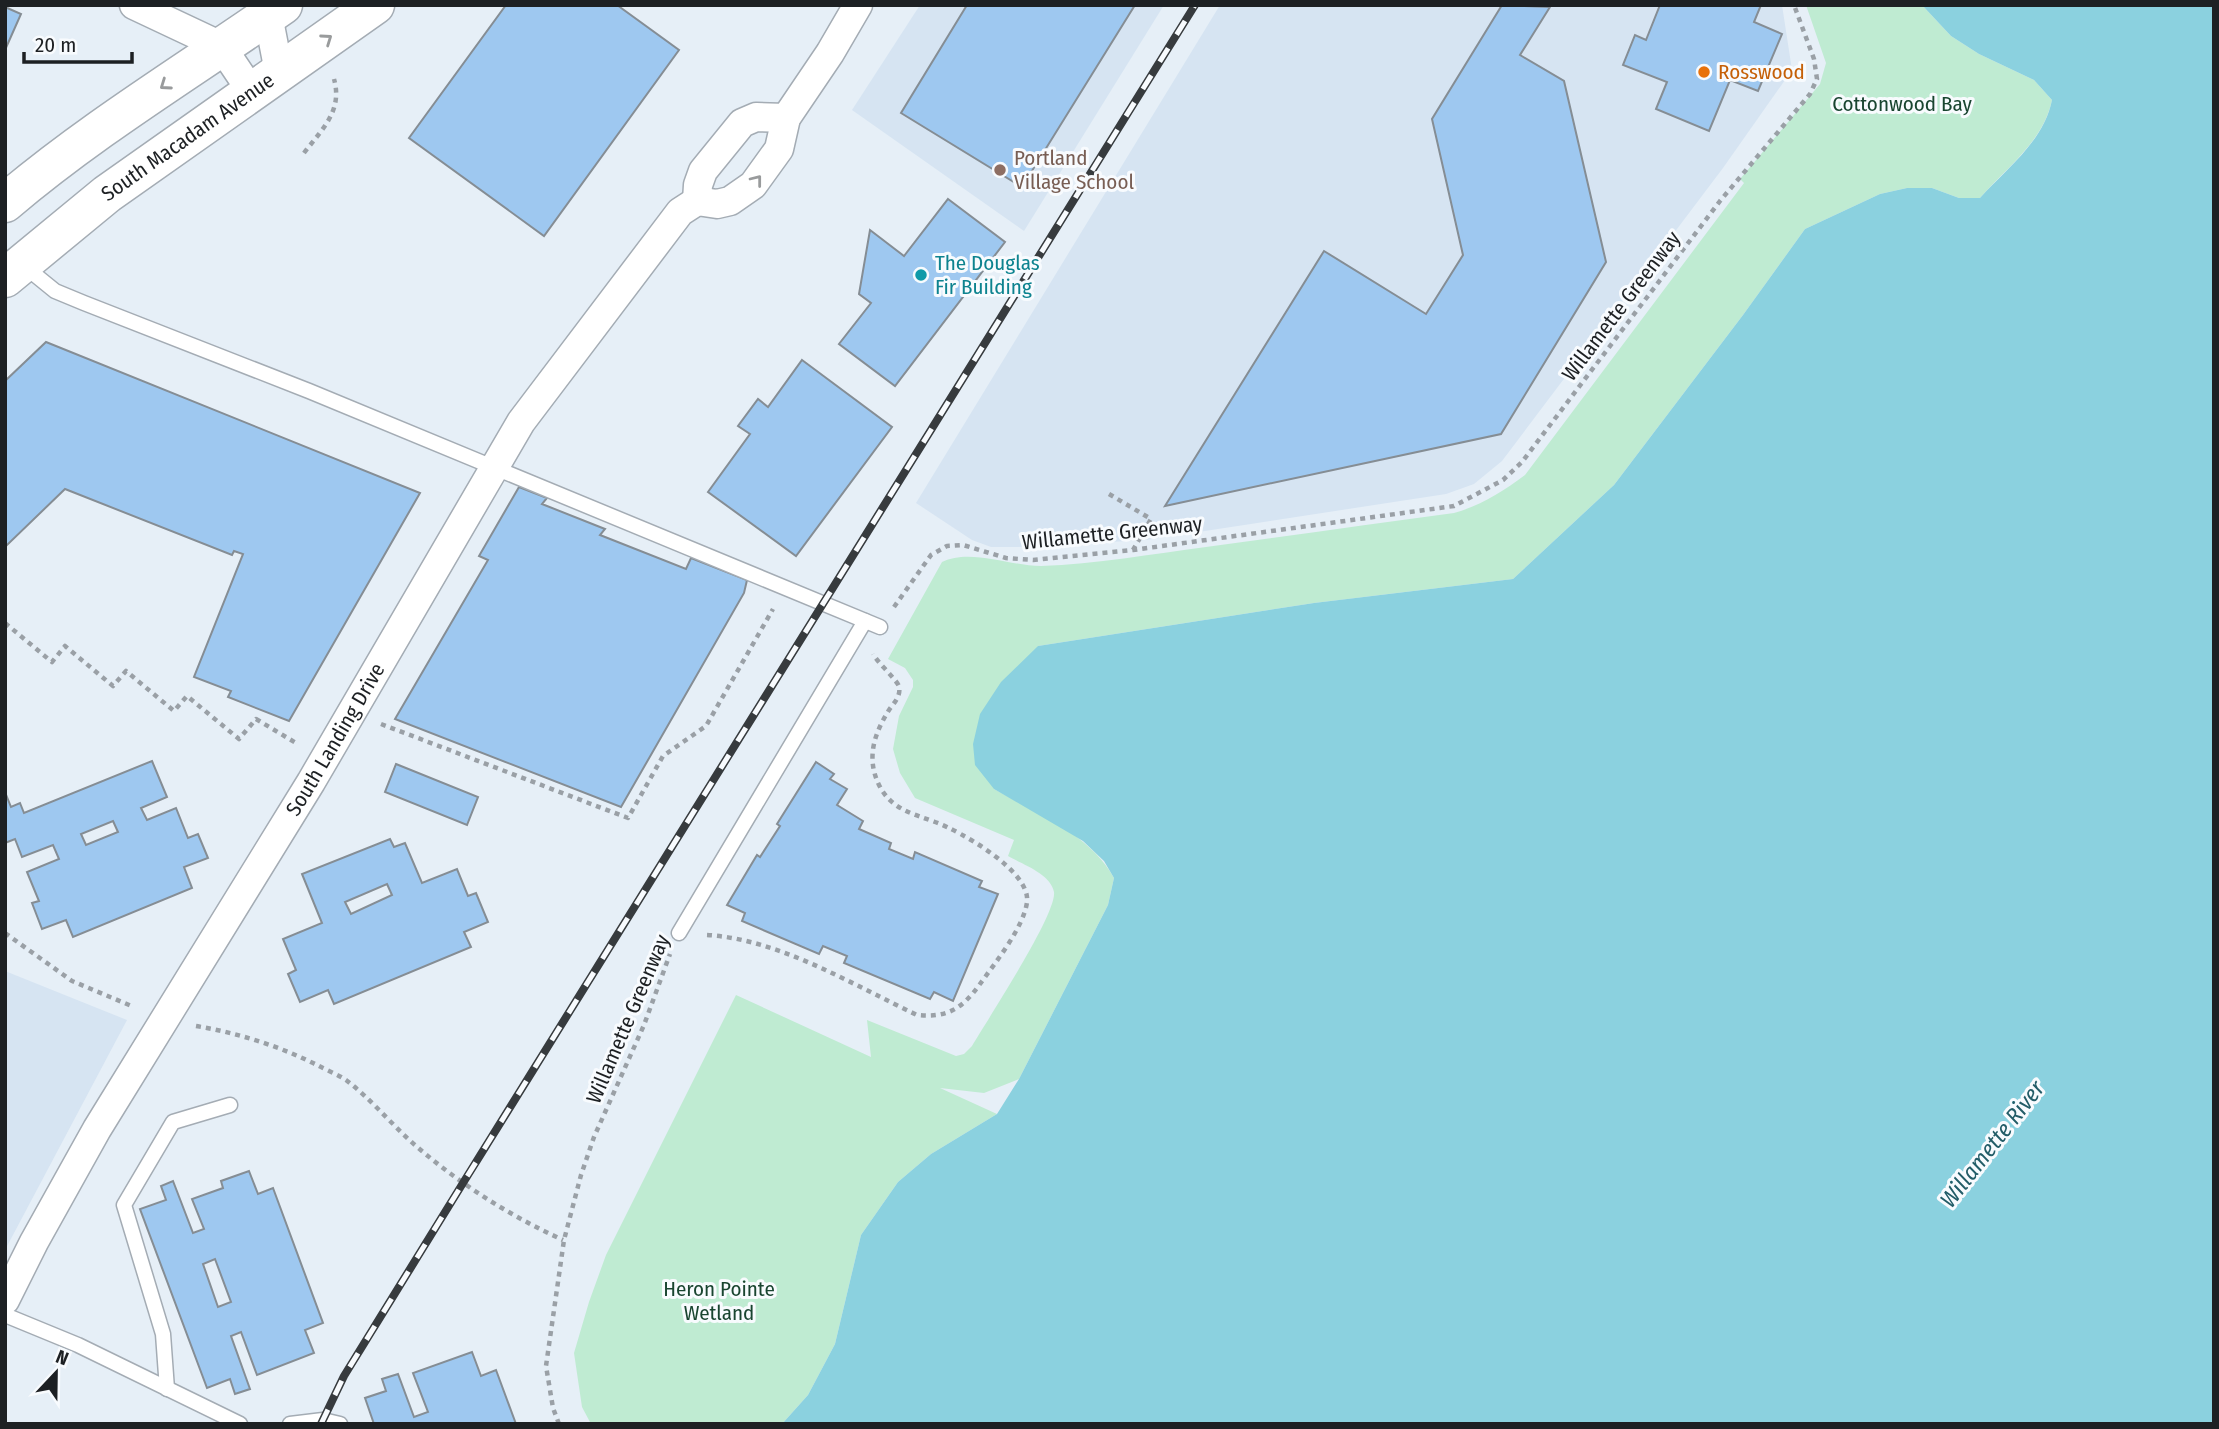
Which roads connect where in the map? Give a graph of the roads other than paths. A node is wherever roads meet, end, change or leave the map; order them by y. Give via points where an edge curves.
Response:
1 (134, 5) edge
2 (375, 5) edge
3 (858, 5) edge
4 (273, 9) edge
5 (221, 46) junction
6 (265, 82) junction
7 (786, 118) junction
8 (697, 201) junction
9 (5, 203) edge
10 (14, 271) edge
11 (493, 469) junction
12 (865, 621) junction
13 (880, 627) road end
14 (679, 933) road end
15 (230, 1105) dead end
16 (5, 1300) edge
17 (5, 1314) edge
18 (167, 1389) junction
19 (240, 1424) edge
20 (290, 1424) edge
21 (340, 1424) edge

1 - 5 street
6 -> 2 main road, South Macadam Avenue
3 - 7 street
4 - 5 main road
4 - 6 street
5 - 6 street
5 -> 9 main road via 41,172
6 - 10 main road, South Macadam Avenue via 107,194
8 -> 7 street via 717,204 746,192 779,149
7 - 8 street via 756,117 742,123 703,171
8 - 11 street, South Landing Drive via 680,212 521,422
10 - 11 lane
11 - 12 lane
11 - 16 street, South Landing Drive via 324,759 97,1129
12 - 13 lane
12 - 14 lane
15 - 18 lane via 173,1122 124,1205 163,1334
17 - 18 lane
18 - 19 lane
20 - 21 lane via 323,1420

